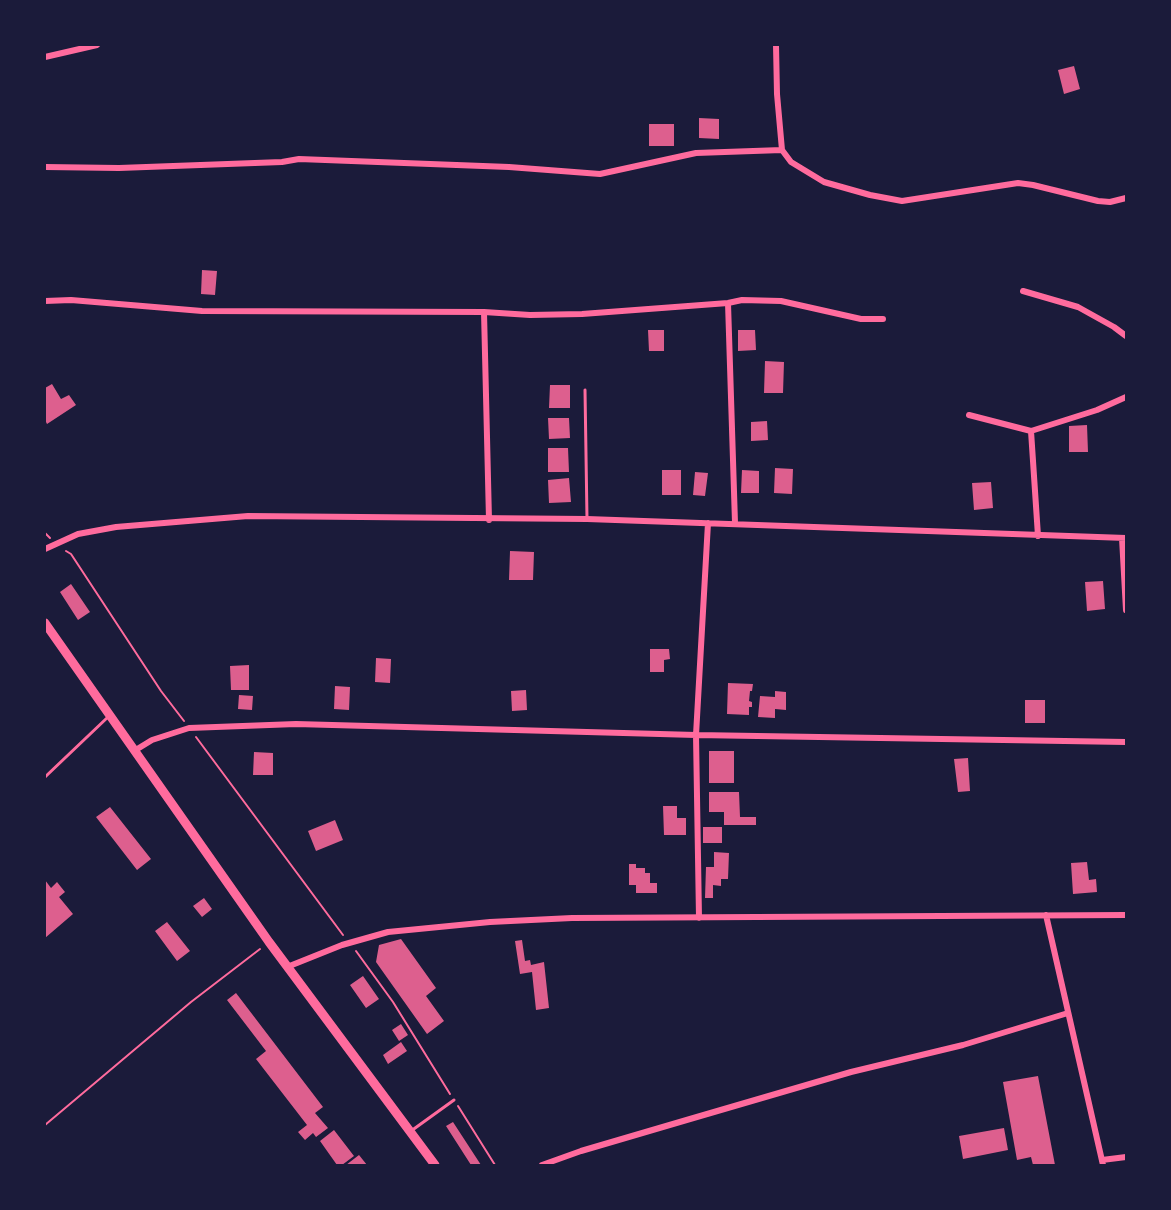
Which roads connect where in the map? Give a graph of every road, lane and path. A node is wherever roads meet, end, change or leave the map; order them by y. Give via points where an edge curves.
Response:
1 (97, 45) edge
2 (776, 45) edge
3 (82, 47) edge
4 (45, 57) edge
5 (782, 150) junction
6 (45, 167) edge
7 (1126, 198) edge
8 (1023, 291) dead end
9 (45, 301) edge
10 (728, 303) junction
11 (484, 312) junction
12 (883, 319) dead end
13 (1126, 336) edge
14 (585, 390) dead end
15 (1126, 397) edge
16 (969, 415) dead end
17 (1031, 431) junction
18 (587, 519) junction
19 (489, 520) junction
20 (708, 524) junction
21 (735, 524) junction
22 (45, 533) edge
23 (1038, 536) junction
24 (1124, 538) edge
25 (56, 544) junction
26 (45, 549) edge
27 (1126, 610) edge
28 (45, 623) edge
29 (110, 716) junction
30 (189, 728) junction
31 (696, 735) junction
32 (1126, 742) edge
33 (135, 751) junction
34 (45, 777) edge
35 (1046, 915) junction
36 (1126, 915) edge
37 (699, 918) junction
38 (269, 942) junction
39 (349, 943) junction
40 (287, 967) junction
41 (1068, 1013) junction
42 (454, 1100) junction
43 (45, 1125) edge
44 (410, 1132) junction
45 (1126, 1157) edge
46 (1102, 1162) edge
47 (435, 1165) edge
48 (495, 1165) edge
49 (542, 1165) edge

1 - 3 street
2 - 5 street
3 - 4 street
5 - 6 street via 696,153 600,174 299,159 119,168
5 - 7 street via 791,162 824,182 902,201 1018,183 1098,201
8 - 13 street via 1078,307
9 - 11 street via 202,311
10 - 11 street via 582,314
10 - 12 street via 781,301 861,319
10 - 21 street
11 - 19 street
14 - 18 lane
15 - 17 street
16 - 17 street
17 - 23 street
18 - 19 street
18 - 20 street
19 - 25 street via 248,516 116,527 78,534
20 - 21 street
20 - 31 street
21 - 23 street
22 - 25 path
23 - 24 street
24 - 27 street
25 - 26 street
25 - 30 path via 71,554
28 - 29 highway
29 - 33 highway
29 - 34 lane
30 - 31 street via 308,724
30 - 33 street via 152,740
30 - 39 path
31 - 32 street
31 - 37 street
33 - 38 highway
35 - 36 street
35 - 37 street
35 - 41 street
37 - 39 street via 490,922 388,932
38 - 40 highway
38 - 43 path
39 - 40 street
39 - 42 path via 393,1002
40 - 44 highway
41 - 46 street
41 - 49 street via 963,1046 851,1072 581,1150
42 - 44 lane
42 - 48 path
44 - 47 highway
45 - 46 street

